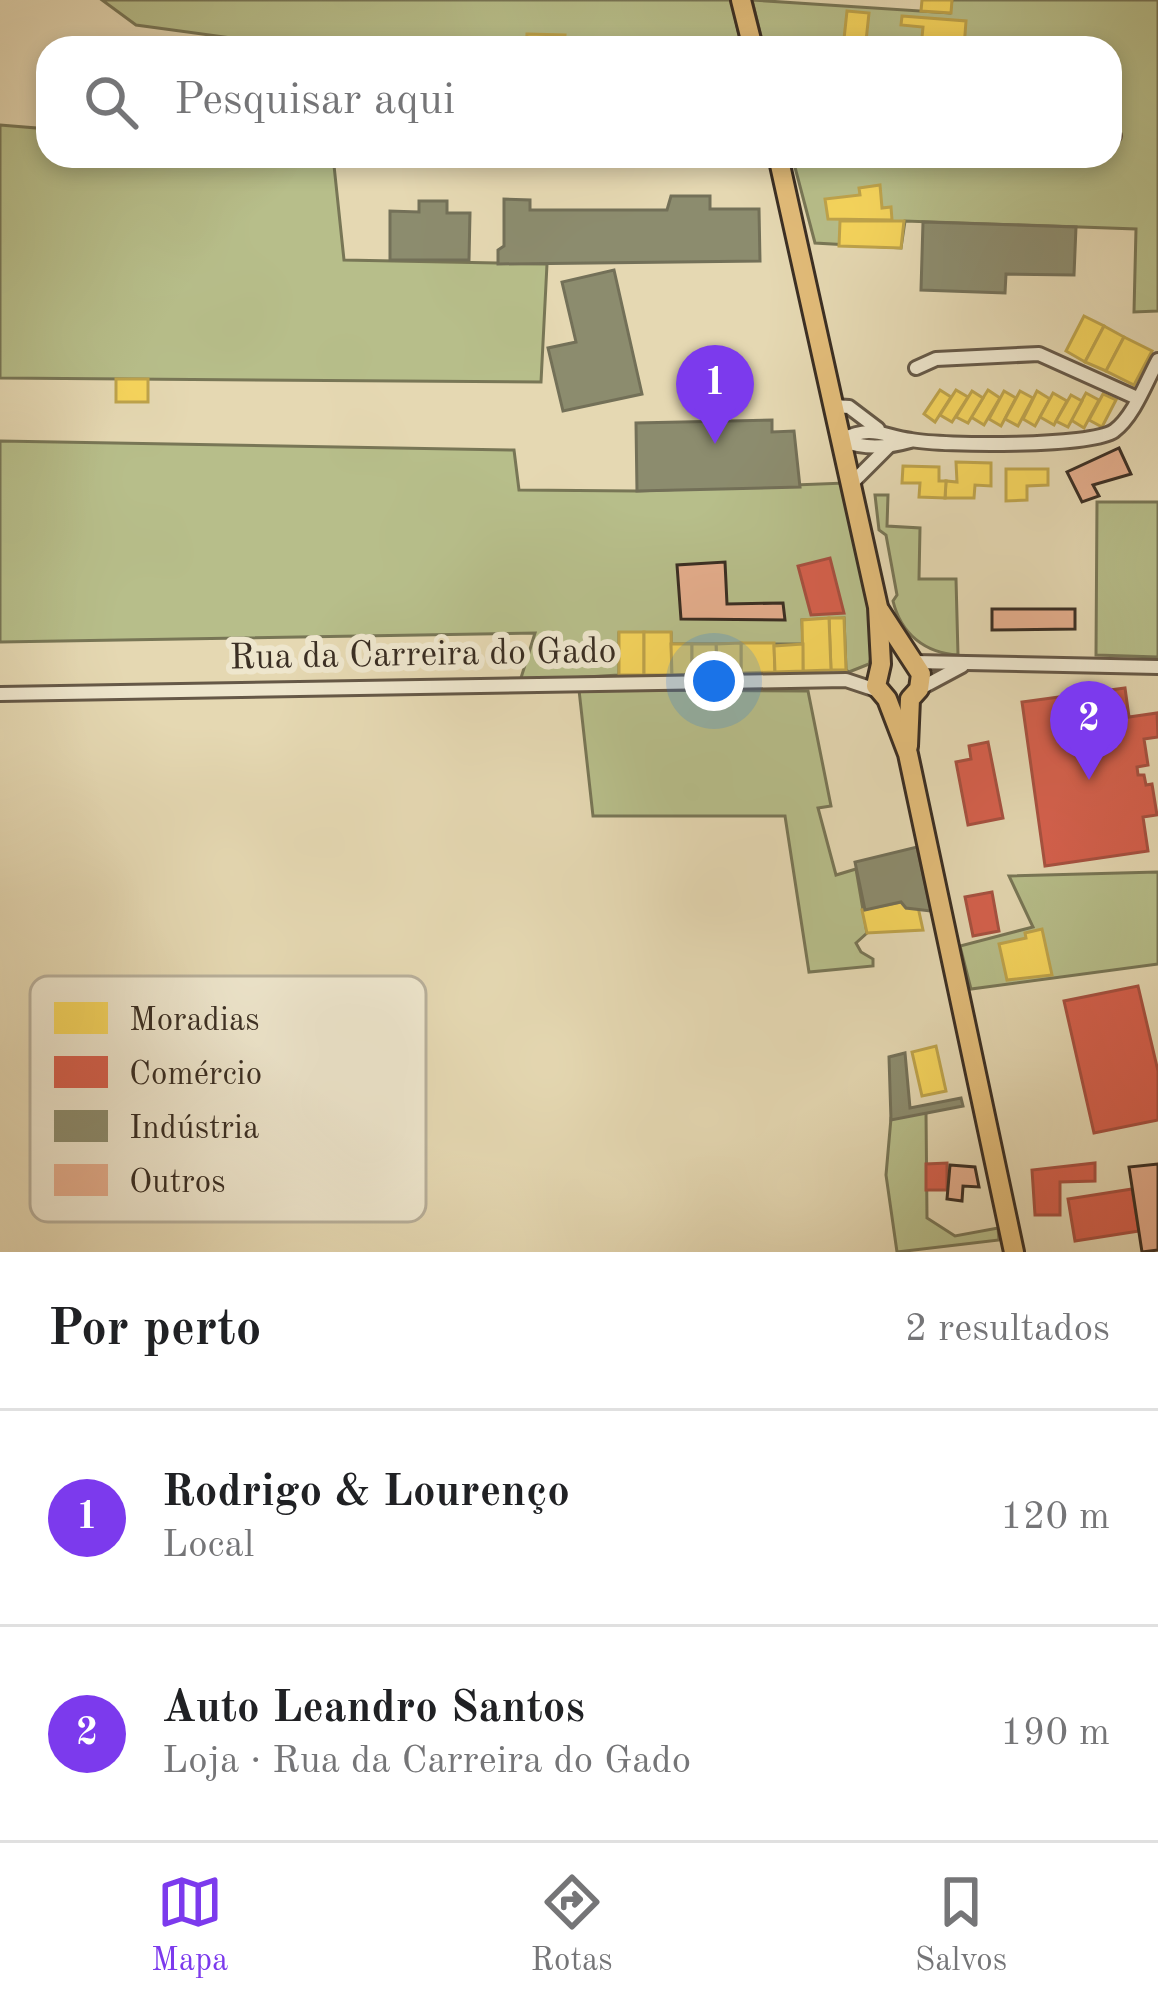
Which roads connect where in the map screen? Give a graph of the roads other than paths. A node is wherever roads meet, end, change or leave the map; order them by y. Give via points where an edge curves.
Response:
1 (741, 0) edge
2 (749, 36) edge
3 (781, 168) edge
4 (1158, 360) edge
5 (916, 368) dead end
6 (1137, 398) junction
7 (834, 406) junction
8 (879, 430) junction
9 (840, 440) junction
10 (912, 440) junction
11 (888, 447) junction
12 (850, 486) junction
13 (878, 607) junction
14 (911, 660) junction
15 (963, 665) junction
16 (880, 666) junction
17 (1158, 667) edge
18 (846, 680) junction
19 (0, 694) edge
20 (915, 694) junction
21 (883, 696) junction
22 (908, 754) junction
23 (1014, 1252) edge

1 - 2 main road
3 - 7 main road
4 - 6 street
5 - 6 street via 936,359 1039,354
6 - 10 street via 1112,432 1083,442
7 - 8 street via 849,407
7 - 9 main road
8 - 9 street
8 - 10 street
9 - 11 street
9 - 12 main road
10 - 11 street
11 - 12 street
12 - 13 main road
13 - 14 main road
13 - 16 main road
14 - 15 street
14 - 16 main road via 893,657
14 - 20 main road via 921,674
15 - 17 street
15 - 20 street
16 - 18 street
16 - 21 main road via 875,679
18 - 19 street, Rua da Carreira do Gado
18 - 21 street
20 - 21 main road
20 - 22 main road
21 - 22 main road
22 - 23 main road

